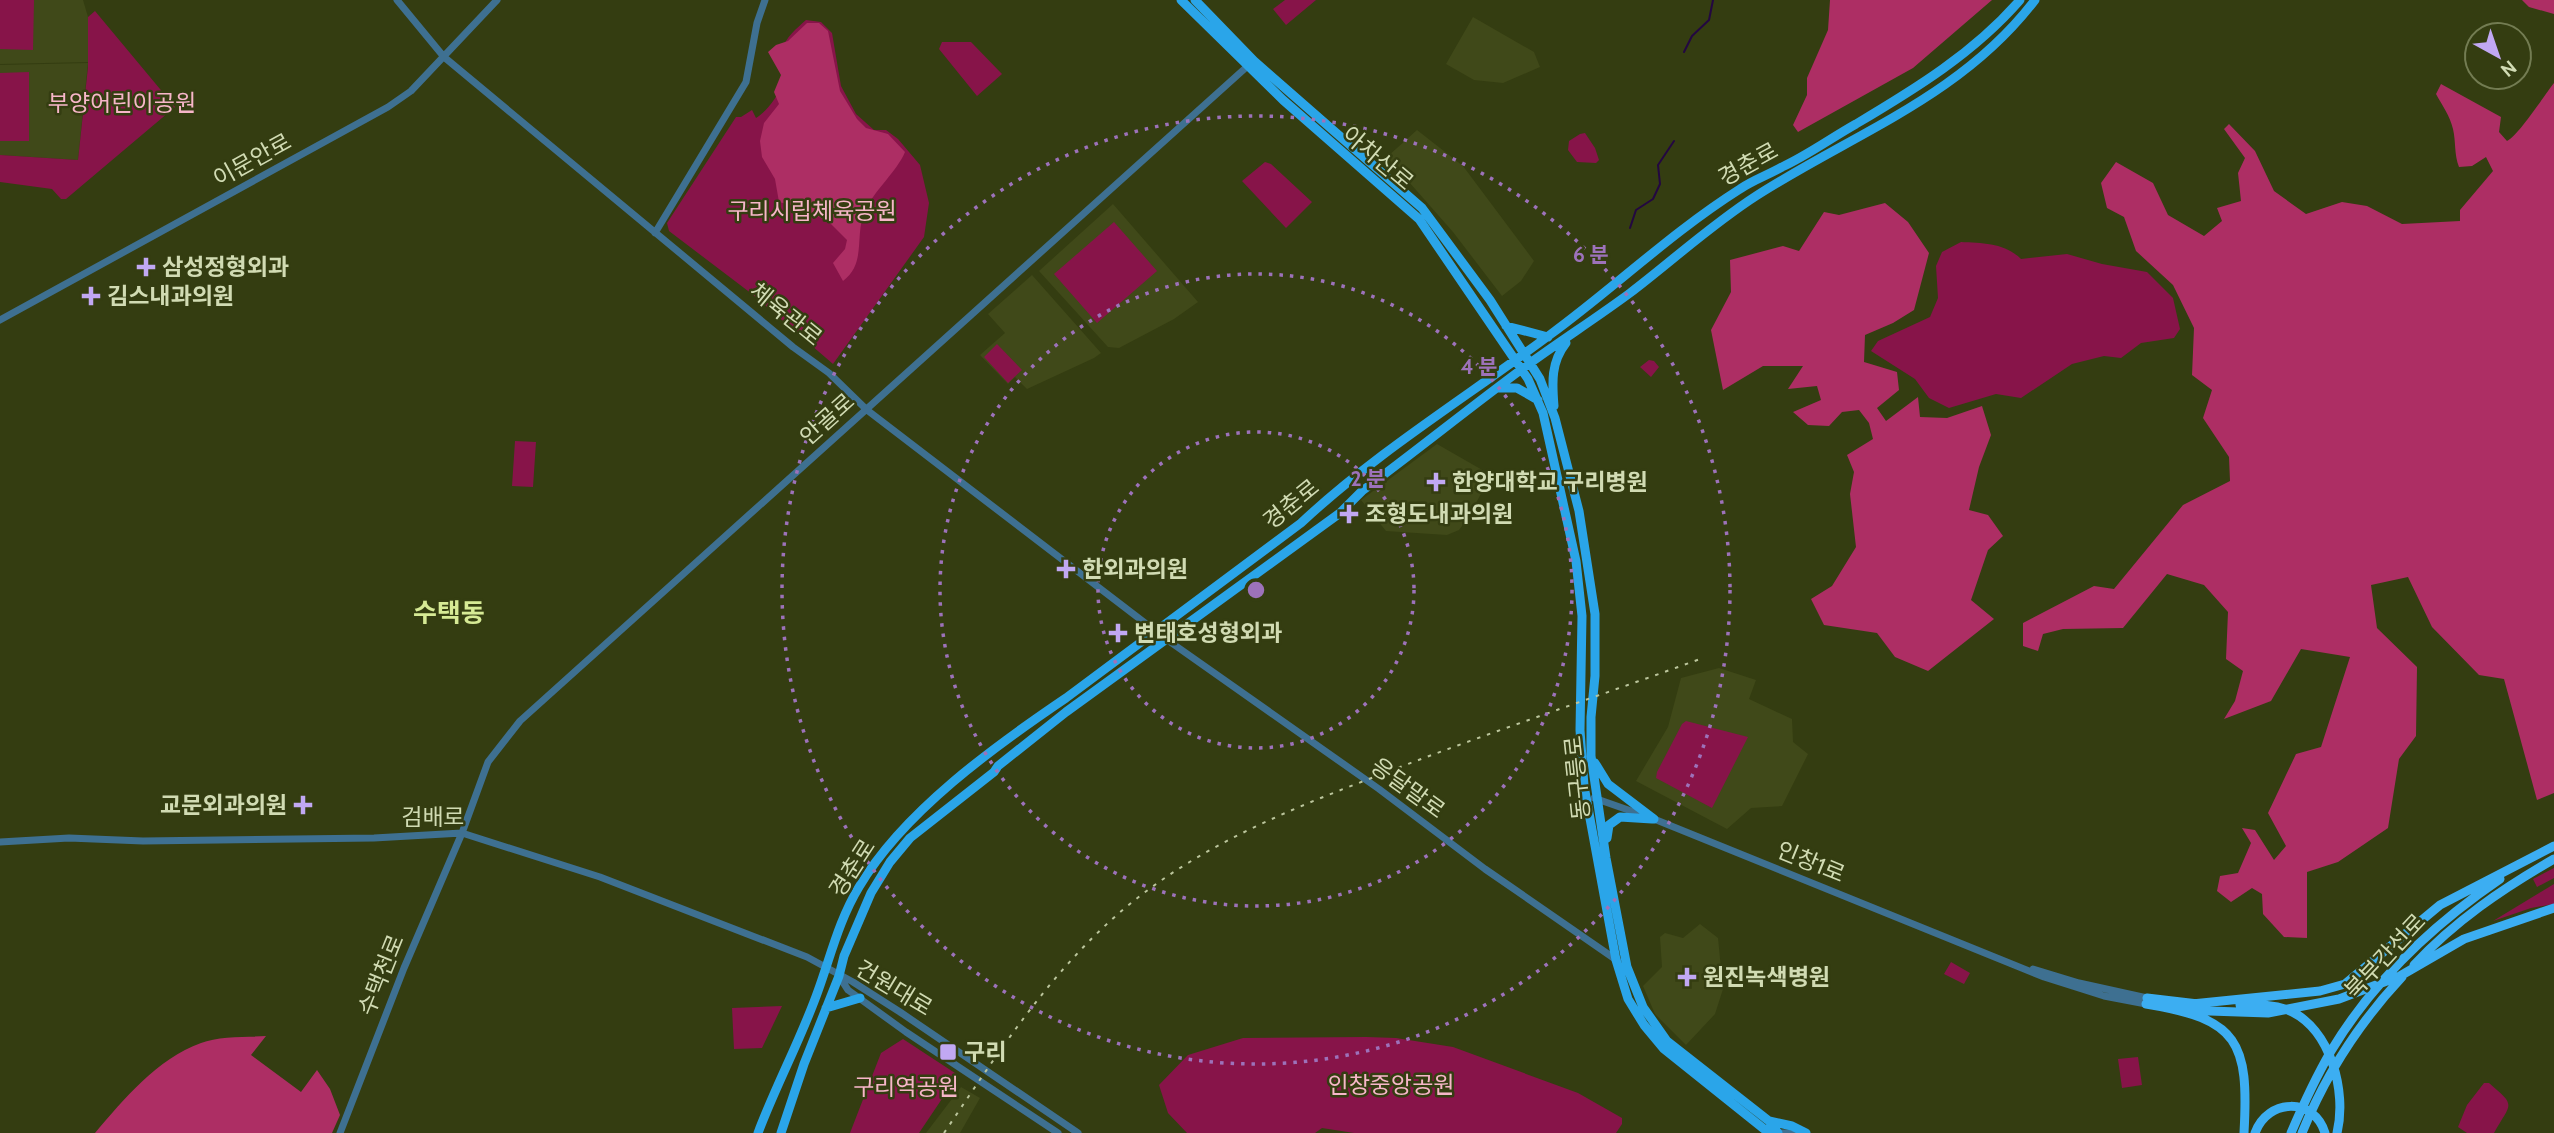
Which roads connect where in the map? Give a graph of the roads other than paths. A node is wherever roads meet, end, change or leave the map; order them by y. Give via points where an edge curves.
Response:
1 (397, 0) edge
2 (498, 0) edge
3 (765, 0) edge
4 (1181, 0) edge
5 (1195, 0) edge
6 (2020, 0) edge
7 (2035, 0) edge
8 (444, 57) junction
9 (1250, 63) junction
10 (654, 233) junction
11 (0, 320) edge
12 (1506, 326) junction
13 (1572, 336) junction
14 (1548, 337) junction
15 (1524, 353) junction
16 (1515, 359) junction
17 (1526, 366) junction
18 (1499, 388) junction
19 (1538, 400) junction
20 (867, 409) junction
21 (1555, 418) junction
22 (1156, 631) junction
23 (1166, 639) junction
24 (1591, 756) junction
25 (1585, 795) junction
26 (1597, 799) junction
27 (1654, 819) junction
28 (462, 833) junction
29 (0, 842) edge
30 (2554, 847) edge
31 (1606, 859) junction
32 (2554, 859) edge
33 (2554, 908) edge
34 (1616, 960) junction
35 (825, 967) junction
36 (1627, 967) junction
37 (839, 976) junction
38 (860, 998) junction
39 (2146, 1001) junction
40 (2192, 1004) junction
41 (826, 1008) junction
42 (2180, 1010) junction
43 (1769, 1121) junction
44 (340, 1133) edge
45 (758, 1133) edge
46 (781, 1133) edge
47 (1058, 1133) edge
48 (1078, 1133) edge
49 (1769, 1133) edge
50 (1778, 1133) edge
51 (1800, 1133) edge
52 (1806, 1133) edge
53 (2244, 1133) edge
54 (2255, 1133) edge
55 (2291, 1133) edge
56 (2302, 1133) edge
57 (2326, 1133) edge
58 (2337, 1133) edge

1 - 8 street, 체육관로
2 - 8 street, 이문안로
3 - 10 street via 746,82
4 - 9 main road, 아차산로
5 - 9 main road, 아차산로
6 - 14 main road, 경춘로 via 1998,25 1914,90 1742,187 1652,251 1631,273
7 - 13 main road, 경춘로 via 2001,39 1952,81 1755,197
8 - 10 street, 체육관로
8 - 11 street, 이문안로 via 388,107
9 - 12 main road, 아차산로 via 1422,208
9 - 16 main road, 아차산로 via 1419,219
9 - 20 street, 안골로
10 - 20 street, 체육관로 via 829,373
12 - 14 main road
12 - 15 main road, 아차산로
13 - 17 main road, 경춘로
13 - 21 main road via 1559,351 1553,371
14 - 15 main road, 경춘로
15 - 16 main road, 경춘로
15 - 17 main road, 아차산로
16 - 17 main road, 아차산로
16 - 22 main road, 경춘로
17 - 18 main road, 경춘로
17 - 19 main road, 동구릉로
17 - 21 main road, 동구릉로 via 1540,379
18 - 19 main road via 1517,388
18 - 23 main road, 경춘로 via 1362,491 1340,513
19 - 25 main road, 동구릉로 via 1576,561 1582,616 1580,730
20 - 22 street, 체육관로
20 - 28 street, 안골로 via 520,721 488,762
21 - 24 main road, 동구릉로 via 1579,511 1595,614
22 - 23 street, 체육관로
22 - 35 main road, 경춘로 via 1017,732 910,823 860,885
23 - 34 street, 응달말로
23 - 37 main road, 경춘로 via 1066,712 909,838 871,893
24 - 26 main road, 동구릉로
24 - 27 main road via 1608,784
25 - 26 street, 인창1로
25 - 34 main road, 동구릉로
26 - 27 street, 인창1로
26 - 31 main road, 동구릉로
27 - 31 main road via 1625,815 1613,821
27 - 39 street, 인창1로 via 2075,988
28 - 29 street, 검배로
28 - 35 street, 검배로 via 636,890
28 - 44 street, 수택천로
30 - 40 highway via 2440,905 2345,984 2320,991
30 - 55 highway, 북부간선로 via 2505,876 2419,942 2353,1019 2320,1072
31 - 36 main road, 동구릉로
32 - 56 highway, 북부간선로 via 2508,885 2438,938 2352,1040
33 - 42 highway via 2464,939 2400,976 2339,999 2268,1013
34 - 36 street, 응달말로
34 - 49 main road, 동구릉로 via 1634,1010 1655,1039
35 - 37 street, 검배로
35 - 45 main road, 경춘로
36 - 43 main road, 동구릉로 via 1643,1007 1667,1041
37 - 38 street, 건원대로
37 - 41 main road, 경춘로
37 - 48 street, 건원대로
38 - 41 main road
38 - 47 street, 건원대로
39 - 40 highway
39 - 42 highway
40 - 58 highway via 2278,1007 2313,1028 2337,1082
41 - 46 main road, 경춘로
42 - 53 highway via 2219,1027 2243,1063
43 - 50 main road, 동구릉로
43 - 52 main road
50 - 51 street
54 - 57 highway via 2264,1118 2289,1105 2311,1111

